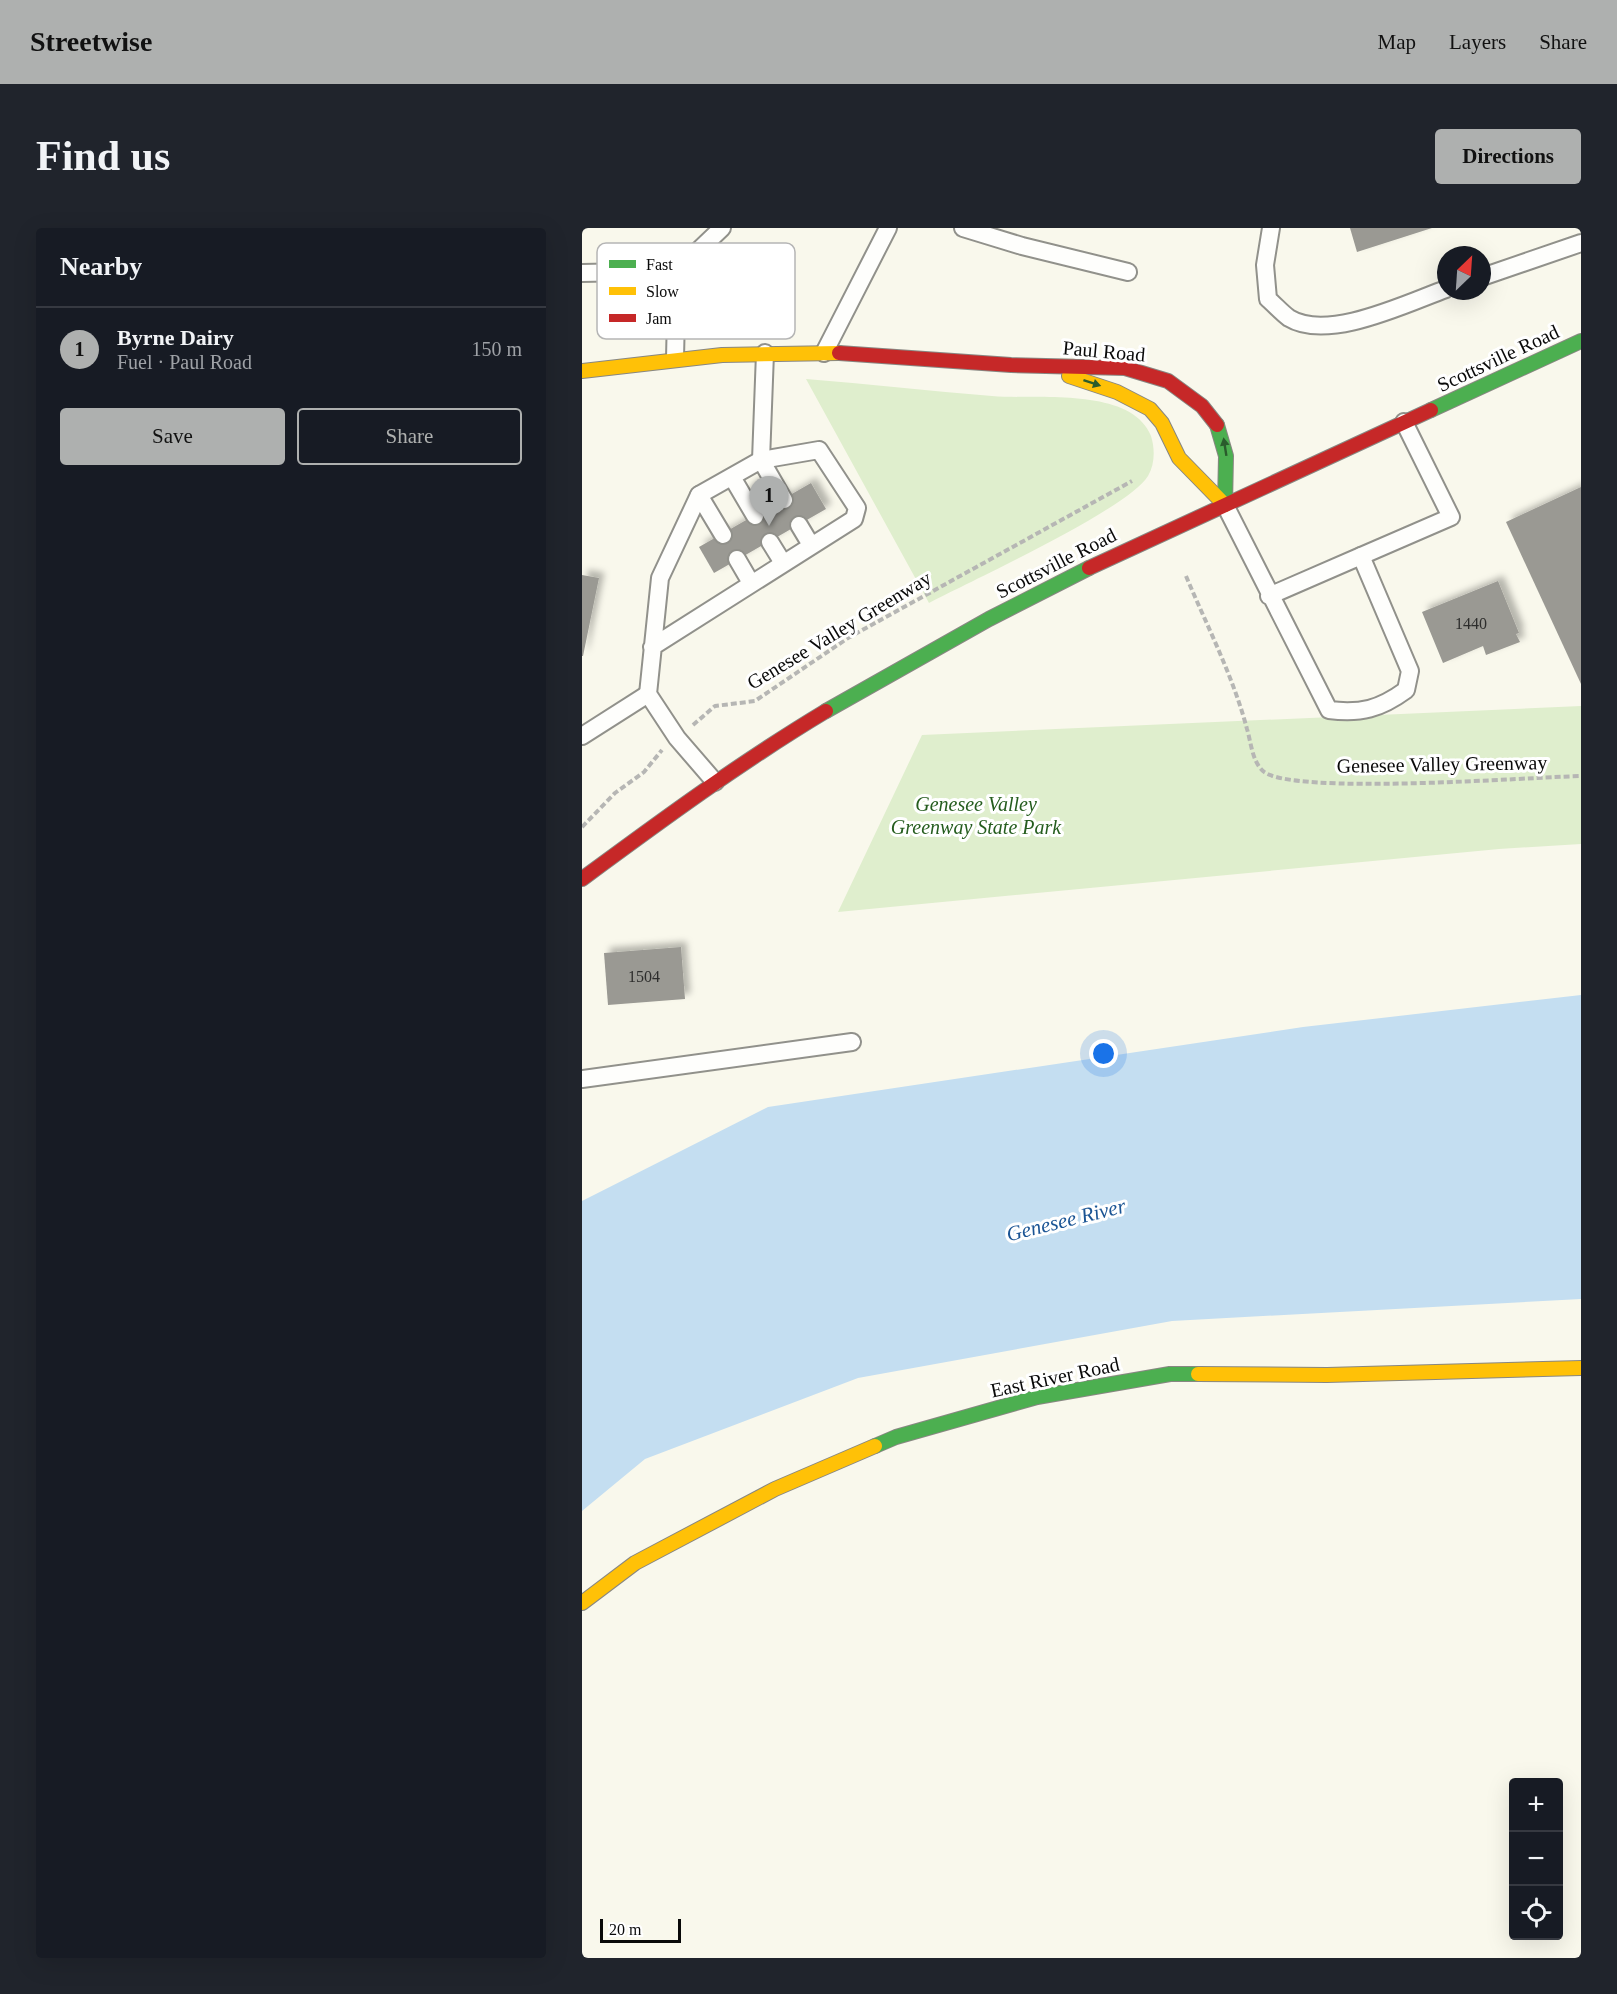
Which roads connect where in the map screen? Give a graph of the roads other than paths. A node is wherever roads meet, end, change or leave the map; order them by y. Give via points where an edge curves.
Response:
1 (722, 228) edge
2 (888, 228) edge
3 (963, 228) edge
4 (1270, 228) edge
5 (706, 243) edge
6 (1581, 243) edge
7 (1128, 272) dead end
8 (582, 273) edge
9 (597, 273) edge
10 (1491, 274) edge
11 (1437, 292) edge
12 (675, 339) edge
13 (1581, 341) edge
14 (765, 353) junction
15 (824, 353) junction
16 (675, 358) junction
17 (1014, 365) junction
18 (582, 371) edge
19 (1404, 422) junction
20 (762, 460) junction
21 (732, 477) junction
22 (699, 495) junction
23 (784, 500) dead end
24 (1225, 505) junction
25 (755, 516) dead end
26 (799, 525) dead end
27 (723, 535) dead end
28 (770, 542) dead end
29 (811, 545) junction
30 (1361, 556) junction
31 (737, 559) dead end
32 (783, 563) junction
33 (751, 583) junction
34 (1269, 596) junction
35 (652, 647) junction
36 (648, 693) junction
37 (582, 736) edge
38 (715, 782) junction
39 (582, 879) edge
40 (852, 1042) dead end
41 (582, 1079) edge
42 (1581, 1368) edge
43 (582, 1604) edge

1 - 5 lane
2 - 15 lane
3 - 7 lane
4 - 11 lane via 1265,265 1268,299 1290,318 1314,325 1350,322
6 - 10 lane
8 - 9 lane
12 - 16 lane
13 - 19 street, Scottsville Road
14 - 15 street, Paul Road
14 - 16 street, Paul Road
14 - 20 lane
15 - 17 street, Paul Road
16 - 18 street, Paul Road
17 -> 24 street, Paul Road via 1080,379 1142,403 1162,423 1179,458
24 -> 17 street, Paul Road via 1227,448 1221,429 1187,393 1157,376 1123,368
19 - 24 street, Scottsville Road
19 - 30 lane via 1451,518
20 - 21 lane
20 - 23 lane
20 - 29 lane via 819,450 857,508 854,519
21 - 22 lane
21 - 25 lane
22 - 27 lane
22 - 35 lane via 660,578
24 - 34 lane
24 - 38 street, Scottsville Road via 1100,561 989,619 856,693
26 - 29 lane
28 - 32 lane
29 - 32 lane
30 - 34 lane
30 - 34 lane via 1410,671 1406,690 1384,706 1344,712 1329,710
31 - 33 lane
32 - 33 lane
33 - 35 lane
35 - 36 lane
36 - 37 lane
36 - 38 lane via 677,738
38 - 39 street, Scottsville Road
40 - 41 lane
42 - 43 street, East River Road via 1327,1376 1170,1374 1037,1397 896,1437 775,1488 635,1563

